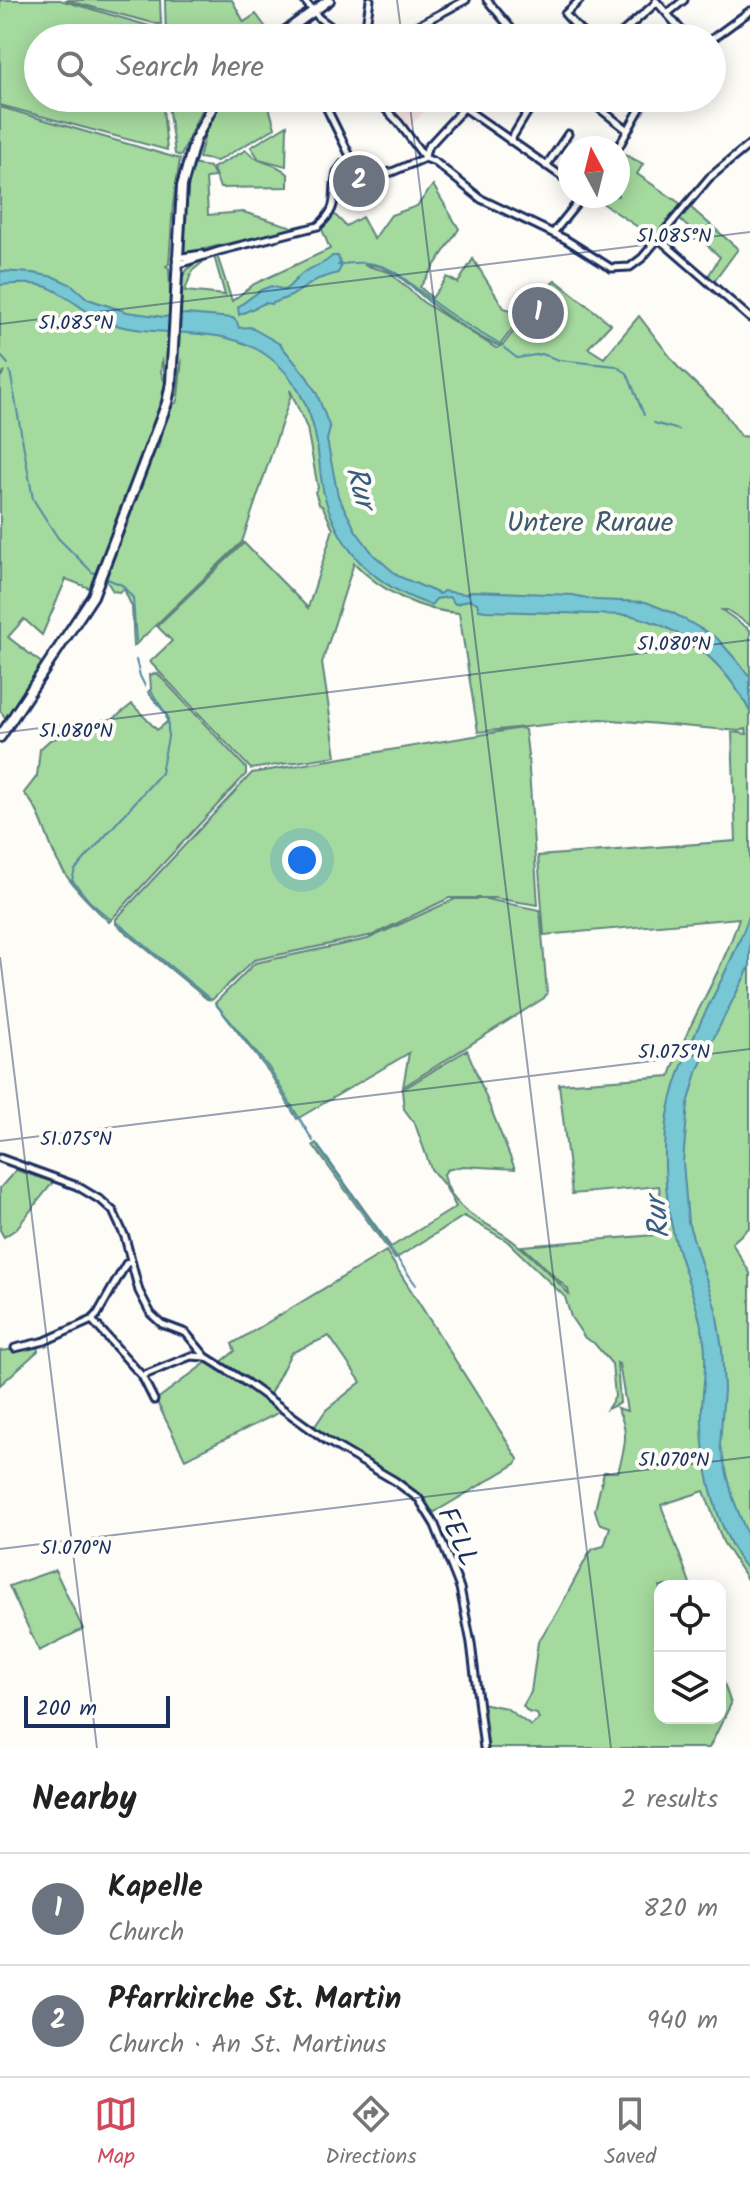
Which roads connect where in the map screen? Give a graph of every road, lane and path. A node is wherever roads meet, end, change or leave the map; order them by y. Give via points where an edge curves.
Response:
1 (304, 0) edge
2 (329, 0) edge
3 (370, 0) edge
4 (466, 0) edge
5 (487, 0) edge
6 (579, 0) edge
7 (684, 0) edge
8 (657, 1) edge
9 (750, 11) edge
10 (668, 13) junction
11 (317, 15) junction
12 (301, 24) edge
13 (328, 24) edge
14 (366, 24) edge
15 (421, 24) edge
16 (507, 24) edge
17 (574, 24) edge
18 (632, 24) edge
19 (677, 24) edge
20 (726, 29) edge
21 (209, 112) edge
22 (328, 112) edge
23 (388, 112) edge
24 (459, 112) edge
25 (470, 112) edge
26 (528, 112) edge
27 (604, 112) edge
28 (637, 112) edge
29 (626, 129) junction
30 (568, 134) dead end
31 (623, 136) edge
32 (510, 141) junction
33 (750, 144) edge
34 (425, 158) junction
35 (352, 160) junction
36 (546, 166) junction
37 (558, 174) edge
38 (573, 208) edge
39 (553, 233) junction
40 (658, 238) junction
41 (207, 254) junction
42 (192, 260) junction
43 (176, 261) junction
44 (175, 284) junction
45 (750, 318) edge
46 (0, 737) edge
47 (0, 1158) edge
48 (131, 1261) junction
49 (92, 1320) junction
50 (197, 1346) junction
51 (15, 1348) dead end
52 (191, 1356) junction
53 (206, 1357) junction
54 (142, 1376) junction
55 (154, 1400) dead end
56 (484, 1748) edge

1 - 11 street
2 - 11 main road
3 - 14 street
4 - 15 street
5 - 16 street
6 - 17 street via 565,14
7 - 10 street
8 - 10 street
8 - 18 street
9 - 20 street
10 - 19 street
11 - 12 main road
11 - 13 street
21 - 43 main road via 188,160
22 - 35 street
23 - 34 street
24 - 34 street via 427,148
25 - 32 street
26 - 32 street
27 - 29 street
28 - 29 street
29 - 31 street
30 - 36 street
32 - 36 street
33 - 40 street via 709,178
34 - 35 street via 382,173
34 - 39 street via 481,199
35 - 41 street via 340,166 336,198 318,226
36 - 37 street
38 - 39 street
39 - 40 street via 616,269 637,263
40 - 45 street
41 - 42 street
41 - 43 street
42 - 43 street
42 - 44 street
43 - 44 main road
44 - 46 main road via 167,403 103,570 82,617
47 - 48 street, FELL via 77,1186 102,1201 113,1211
48 - 49 street
48 - 50 street, FELL via 151,1314 186,1333
49 - 51 street
49 - 54 street
50 - 52 street
50 - 53 street, FELL
52 - 53 street, FELL
52 - 54 street, FELL
53 - 56 street, FELL via 423,1503 460,1588
54 - 55 street

